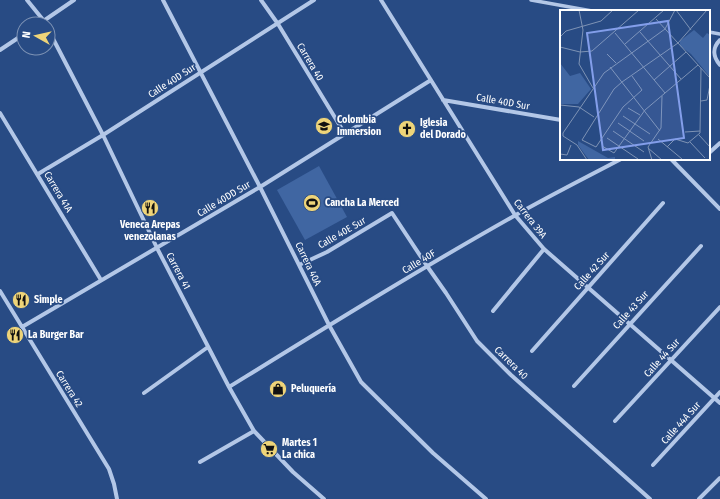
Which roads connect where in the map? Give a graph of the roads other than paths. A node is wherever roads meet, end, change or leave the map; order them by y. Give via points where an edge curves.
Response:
1 (26, 0) edge
2 (74, 0) edge
3 (163, 0) edge
4 (261, 0) edge
5 (314, 0) edge
6 (381, 0) edge
7 (531, 0) edge
8 (586, 10) edge
9 (40, 16) edge
10 (53, 16) edge
11 (278, 24) junction
12 (710, 32) edge
13 (720, 34) edge
14 (16, 39) edge
15 (720, 40) edge
16 (56, 44) edge
17 (0, 50) edge
18 (720, 65) edge
19 (201, 72) junction
20 (431, 80) junction
21 (443, 100) junction
22 (0, 113) edge
23 (560, 120) edge
24 (345, 134) junction
25 (103, 135) junction
26 (720, 143) edge
27 (710, 152) edge
28 (619, 160) edge
29 (672, 160) edge
30 (38, 174) junction
31 (260, 187) junction
32 (663, 203) dead end
33 (720, 209) edge
34 (392, 212) joint
35 (515, 215) junction
36 (701, 246) dead end
37 (157, 248) junction
38 (544, 249) junction
39 (299, 265) junction
40 (427, 266) junction
41 (101, 280) junction
42 (588, 287) junction
43 (0, 291) edge
44 (720, 307) edge
45 (493, 311) dead end
46 (630, 324) junction
47 (329, 325) junction
48 (22, 327) junction
49 (208, 347) junction
50 (532, 351) dead end
51 (671, 360) junction
52 (574, 386) dead end
53 (229, 387) junction
54 (720, 392) edge
55 (144, 393) dead end
56 (715, 398) junction
57 (720, 403) edge
58 (615, 421) dead end
59 (254, 432) junction
60 (200, 462) dead end
61 (653, 465) dead end
62 (720, 478) edge
63 (118, 499) edge
64 (324, 499) edge
65 (486, 499) edge
66 (650, 499) edge
67 (699, 499) edge

1 - 9 street
2 - 10 street
3 - 19 street, Carrera 40A
4 - 11 street, Carrera 40
5 - 11 street, Calle 40D Sur
6 - 20 street, Carrera 39A
7 - 8 street
11 - 19 street, Calle 40D Sur
11 - 24 street, Carrera 40
12 - 13 street
14 - 17 street
15 - 18 street via 714,49 714,56
16 - 25 street, Carrera 41
19 - 25 street, Calle 40D Sur
19 - 31 street, Carrera 40A
20 - 21 street, Carrera 39A
20 - 24 street, Calle 40DD Sur
21 - 23 street, Calle 40D Sur
21 - 35 street, Carrera 39A
22 - 30 street, Carrera 41A
24 - 31 street, Calle 40DD Sur
25 - 30 street, Calle 40D Sur
25 - 37 street, Carrera 41
26 - 27 street
28 - 35 street, Calle 40F
29 - 33 street
30 - 41 street, Carrera 41A
31 - 37 street, Calle 40DD Sur
31 - 39 street, Carrera 40A
32 - 42 street, Calle 42 Sur
34 - 39 street, Calle 40E Sur via 327,252
34 - 40 street, Carrera 40
35 - 38 street, Carrera 39A
35 - 40 street, Calle 40F
36 - 46 street, Calle 43 Sur
37 - 41 street, Calle 40DD Sur
37 - 49 street, Carrera 41
38 - 42 street, Carrera 39A
38 - 45 street
39 - 47 street, Carrera 40A
40 - 47 street, Calle 40F
40 - 66 street, Carrera 40 via 477,341 511,375
41 - 48 street, Calle 40DD Sur
42 - 46 street, Carrera 39A
42 - 50 street, Calle 42 Sur
43 - 48 street, Carrera 42
44 - 51 street, Calle 44 Sur
46 - 51 street, Carrera 39A
46 - 52 street, Calle 43 Sur
47 - 53 street, Calle 40F
47 - 65 street, Carrera 40A via 361,382 433,453
48 - 63 street, Carrera 42 via 109,469
49 - 53 street, Carrera 41
49 - 55 street
51 - 56 street, Carrera 39A
51 - 58 street, Calle 44 Sur
53 - 59 street, Carrera 41
54 - 56 street, Calle 44A Sur
56 - 57 street, Carrera 39A
56 - 61 street, Calle 44A Sur
59 - 60 street
59 - 64 street, Carrera 41
62 - 67 street

